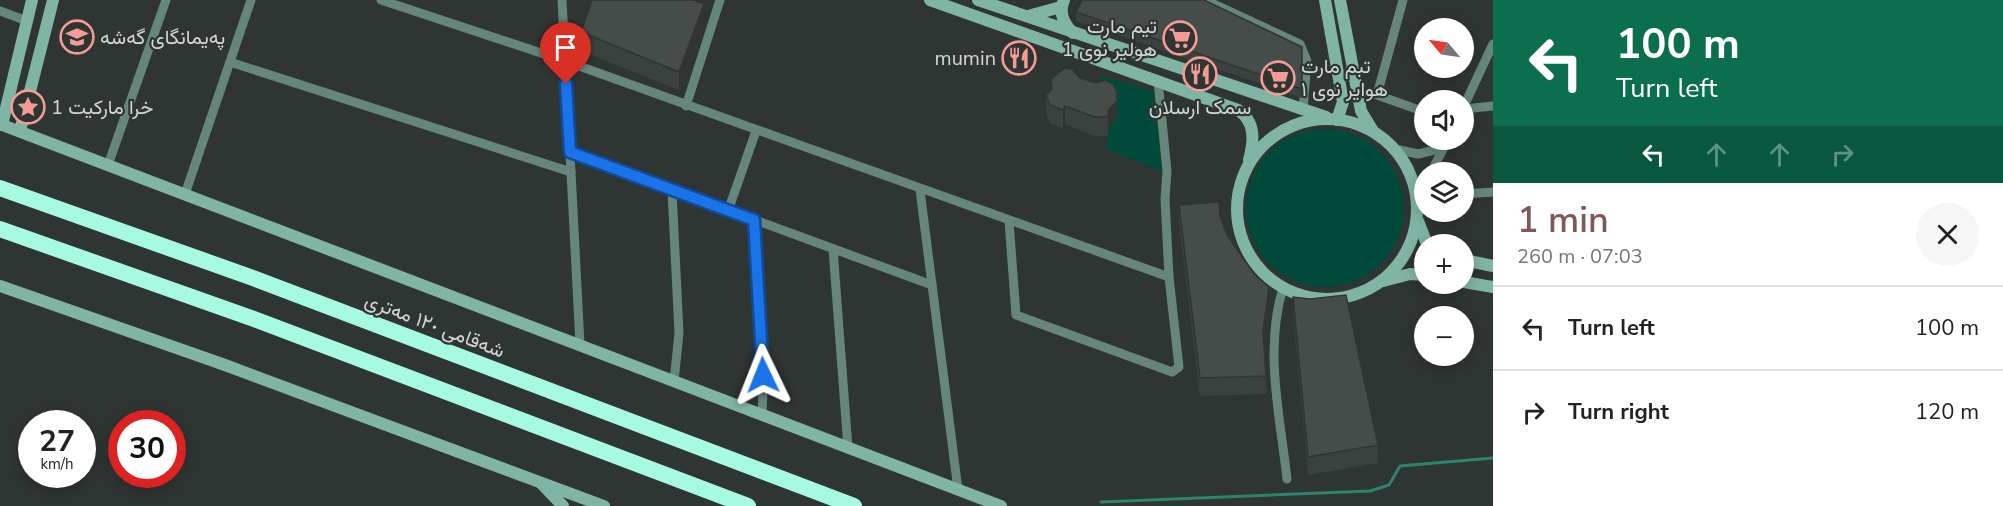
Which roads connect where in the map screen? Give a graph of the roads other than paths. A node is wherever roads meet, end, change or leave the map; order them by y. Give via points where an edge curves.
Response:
1 (32, 0) edge
2 (52, 0) edge
3 (166, 0) edge
4 (251, 0) edge
5 (381, 0) edge
6 (562, 0) edge
7 (720, 0) edge
8 (930, 0) edge
9 (978, 0) edge
10 (1205, 0) edge
11 (1325, 0) edge
12 (1340, 0) edge
13 (1403, 0) edge
14 (1063, 3) edge
15 (0, 11) edge
16 (702, 17) edge
17 (1026, 17) junction
18 (27, 21) junction
19 (712, 21) junction
20 (1074, 34) junction
21 (1493, 44) edge
22 (230, 62) junction
23 (565, 62) junction
24 (1158, 81) junction
25 (1246, 90) junction
26 (1472, 90) edge
27 (686, 106) junction
28 (1493, 106) edge
29 (1474, 107) edge
30 (1414, 108) edge
31 (1303, 109) junction
32 (1238, 110) junction
33 (1335, 119) junction
34 (1, 124) edge
35 (20, 131) junction
36 (756, 131) junction
37 (1373, 131) junction
38 (1395, 150) junction
39 (1435, 150) edge
40 (570, 152) junction
41 (108, 165) junction
42 (1248, 167) junction
43 (571, 172) junction
44 (1414, 185) edge
45 (0, 188) edge
46 (920, 190) junction
47 (672, 191) junction
48 (1493, 192) edge
49 (1474, 193) edge
50 (185, 194) junction
51 (728, 211) junction
52 (754, 220) junction
53 (1009, 221) junction
54 (1416, 222) edge
55 (0, 229) edge
56 (833, 249) junction
57 (1474, 262) edge
58 (1493, 266) edge
59 (1414, 276) edge
60 (1169, 277) junction
61 (1474, 284) edge
62 (932, 285) junction
63 (1374, 285) junction
64 (0, 286) edge
65 (1493, 287) edge
66 (1283, 288) junction
67 (580, 344) junction
68 (674, 381) junction
69 (762, 414) junction
70 (848, 448) junction
71 (1287, 479) dead end
72 (539, 481) junction
73 (958, 489) junction
74 (563, 506) edge
75 (604, 506) edge
76 (748, 506) edge
77 (854, 506) edge
78 (1001, 506) edge

1 - 18 street
2 - 35 street
3 - 41 street
4 - 22 street
5 - 23 street
6 - 23 street
7 - 19 street
8 - 24 street
9 - 17 street
10 - 31 street via 1300,45 1307,61
11 - 33 street via 1343,102
12 - 37 street via 1361,111
13 - 30 street via 1377,95
14 - 17 street
14 - 20 street via 1064,23
15 - 18 street
16 - 19 street
17 - 20 street
18 - 34 street
19 - 27 street
20 - 25 street
21 - 26 street
22 - 43 street
22 - 50 street
23 - 27 street
23 - 40 street
24 - 32 street
24 - 60 street via 1167,171
25 - 31 street
25 - 32 street via 1246,102
27 - 36 street
28 - 29 street
31 - 33 street
32 - 42 street via 1253,133
33 - 37 street
33 - 42 street via 1304,122 1283,130 1265,144
34 - 35 street
35 - 41 street
36 - 46 street
36 - 51 street
37 - 38 street
38 - 39 street via 1418,154
38 - 44 street
40 - 43 street
40 - 47 street
41 - 50 street
42 - 66 street via 1237,207 1241,235 1261,271
43 - 67 street
45 - 77 highway, شەقامی ١٢٠ مەتری via 253,278
46 - 53 street
46 - 62 street
47 - 51 street
47 - 68 street via 679,333
48 - 49 street
50 - 67 street
51 - 52 street
52 - 56 street
52 - 69 street via 764,367
53 - 60 street
53 - 60 street via 1016,315 1172,372 1179,367
54 - 63 street via 1405,253 1386,277
55 - 76 highway via 254,319
56 - 62 street
56 - 70 street
57 - 58 street
59 - 63 street via 1393,277
61 - 65 street
62 - 73 street
63 - 66 street via 1335,298 1308,297
64 - 72 street via 225,364
66 - 71 street via 1273,345
67 - 68 street
68 - 69 street
69 - 70 street
70 - 73 street
72 - 74 street
72 - 75 street
73 - 78 street

